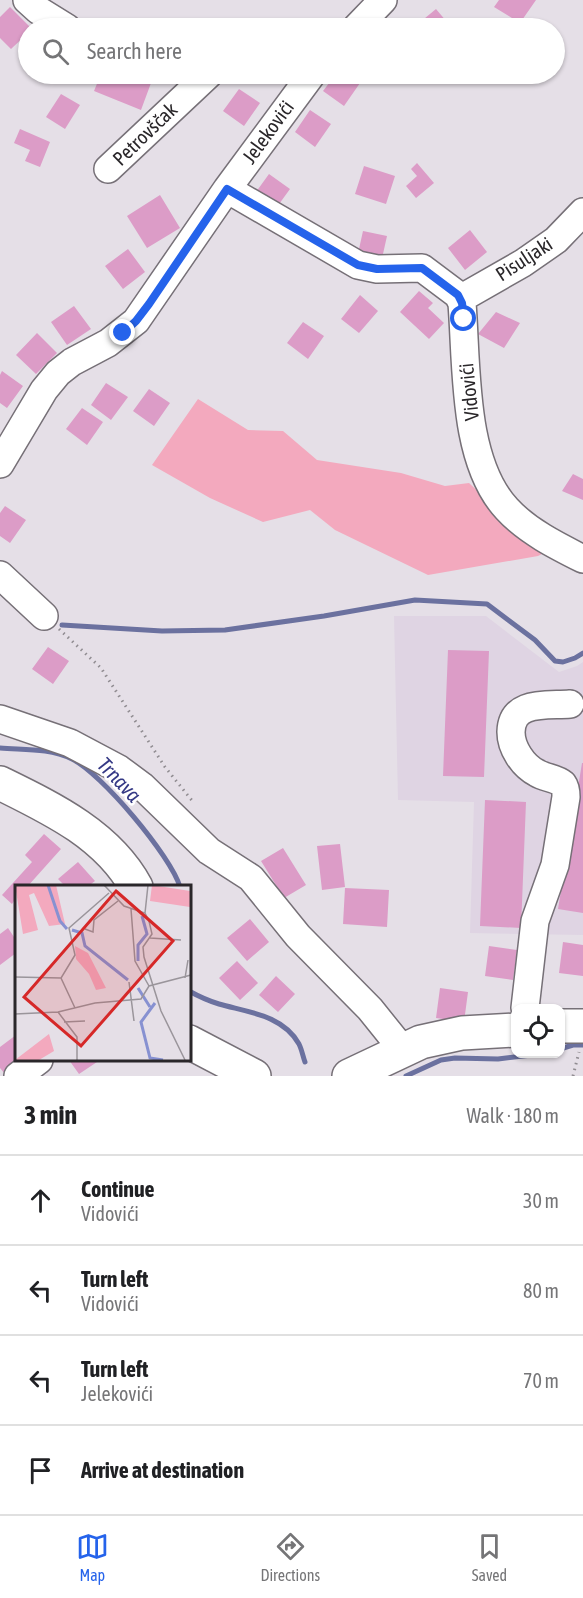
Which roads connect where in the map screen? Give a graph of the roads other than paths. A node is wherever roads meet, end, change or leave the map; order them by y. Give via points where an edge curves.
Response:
1 (27, 0) edge
2 (383, 0) edge
3 (51, 18) edge
4 (366, 18) edge
5 (198, 84) edge
6 (301, 84) edge
7 (108, 170) dead end
8 (227, 189) junction
9 (583, 212) edge
10 (460, 299) junction
11 (0, 464) edge
12 (583, 560) edge
13 (0, 575) edge
14 (44, 616) road end
15 (570, 704) dead end
16 (0, 718) edge
17 (0, 783) edge
18 (135, 885) edge
19 (525, 1004) edge
20 (511, 1030) edge
21 (190, 1043) edge
22 (403, 1050) junction
23 (37, 1061) edge
24 (18, 1076) edge
25 (254, 1076) edge
26 (349, 1076) edge

1 - 3 street
2 - 4 street
5 - 7 street, Petrovščak
6 - 8 street, Jelekovići
8 - 10 street via 358,265 377,269 422,268
8 - 11 street, Jelekovići via 136,321 58,374 44,390
9 - 10 street, Pisuljaki via 556,240
10 - 12 street, Vidovići via 470,418 485,471 501,502 518,519
13 - 14 street
15 - 19 street via 523,708 512,722 511,739 518,756 537,773 562,783 566,797 555,865 535,921
16 - 22 street via 70,743 142,786 209,851 251,878 298,936 370,1009
17 - 18 main road via 49,807 86,832 117,857
20 - 22 main road via 462,1033
21 - 25 main road
22 - 26 main road
23 - 24 street

